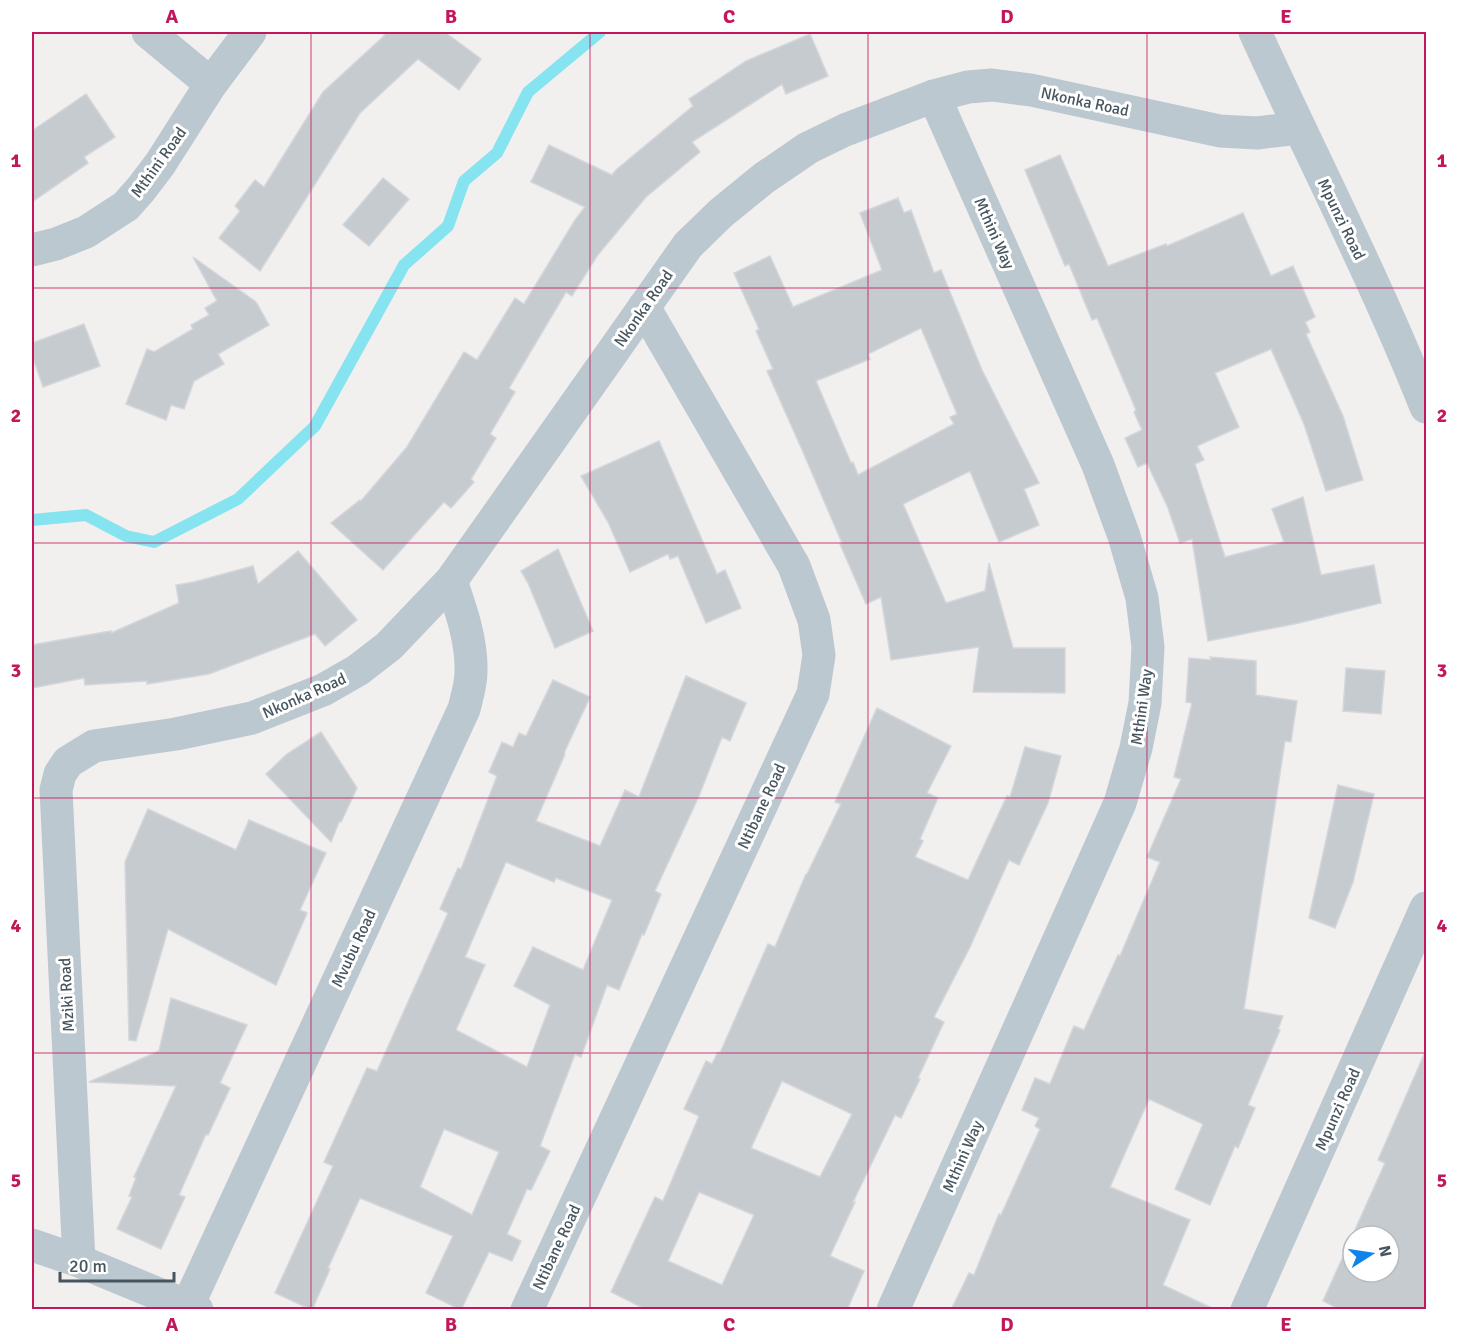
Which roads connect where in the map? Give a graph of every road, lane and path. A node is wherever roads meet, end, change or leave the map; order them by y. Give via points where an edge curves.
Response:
1 (148, 32) edge
2 (250, 32) edge
3 (1255, 32) edge
4 (211, 84) junction
5 (934, 96) junction
6 (1299, 128) junction
7 (32, 250) edge
8 (644, 306) junction
9 (1426, 407) edge
10 (451, 581) junction
11 (94, 746) joint
12 (1426, 908) edge
13 (32, 1245) edge
14 (79, 1261) junction
15 (192, 1307) edge
16 (527, 1310) edge
17 (893, 1310) edge
18 (1247, 1310) edge

1 - 4 street
2 - 4 street, Mthini Road
3 - 6 street, Mpunzi Road
4 - 7 street, Mthini Road via 160,164 126,206 86,232
5 - 6 street, Nkonka Road via 992,85 1220,131 1257,133
5 - 8 street, Nkonka Road via 837,133 764,178 688,244
5 - 17 street, Mthini Way via 1098,465 1125,536 1142,598 1148,647 1145,703 1120,803
6 - 9 street, Mpunzi Road via 1384,306
8 - 10 street, Nkonka Road
8 - 16 street, Ntibane Road via 794,566 814,621 819,655 813,694
10 - 11 street, Nkonka Road via 389,646 323,690 252,718
10 - 15 street, Mvubu Road via 470,653 471,673 464,709
11 - 14 street, Mziki Road via 68,762 56,790
12 - 18 street, Mpunzi Road
13 - 14 street
14 - 15 street

